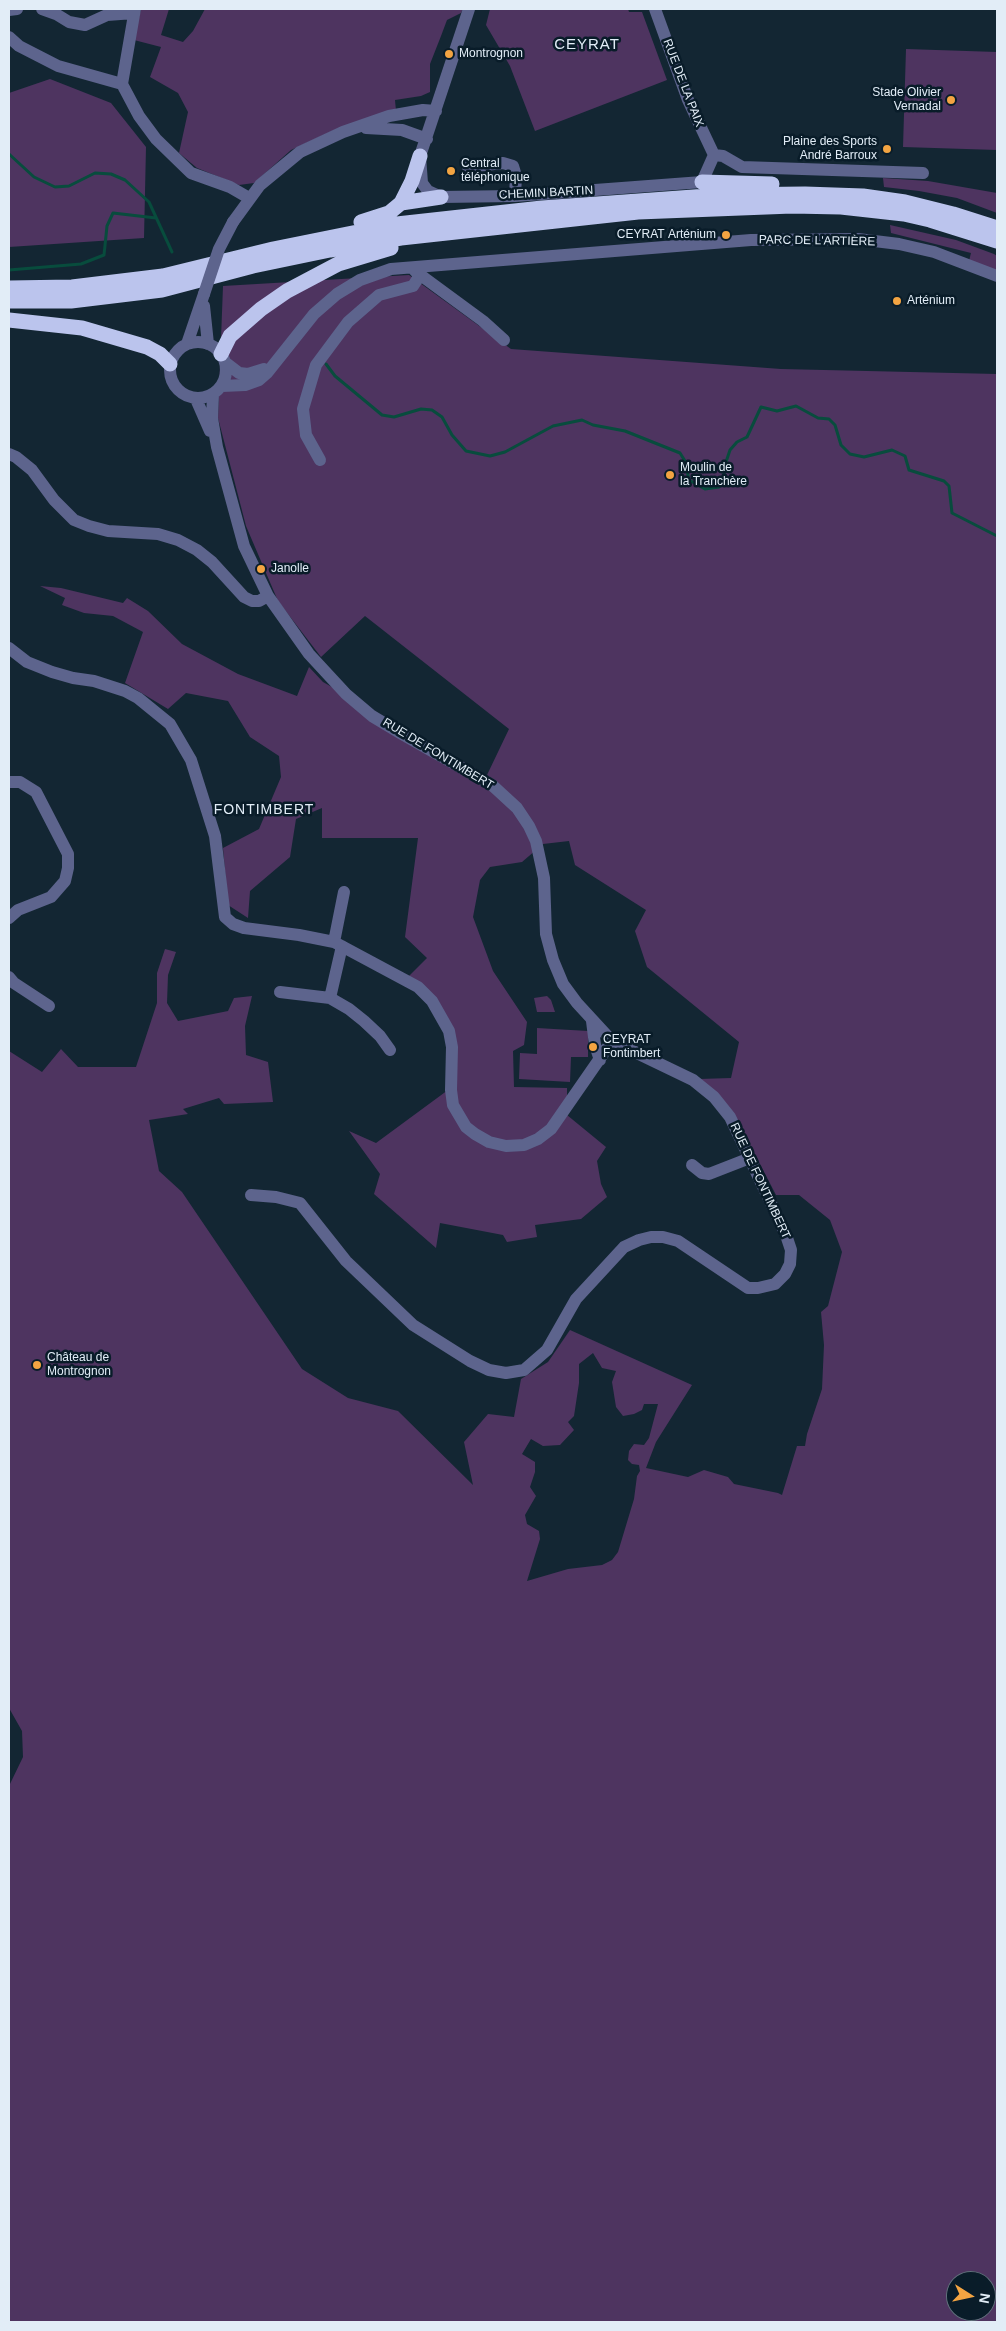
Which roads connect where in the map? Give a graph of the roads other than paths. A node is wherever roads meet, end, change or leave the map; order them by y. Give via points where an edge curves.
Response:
1 (16, 9) edge
2 (42, 9) edge
3 (469, 9) edge
4 (655, 9) edge
5 (9, 10) edge
6 (135, 11) edge
7 (9, 37) edge
8 (122, 84) junction
9 (436, 110) junction
10 (343, 132) junction
11 (427, 139) junction
12 (714, 155) junction
13 (420, 156) junction
14 (468, 166) dead end
15 (923, 174) dead end
16 (702, 182) junction
17 (515, 196) junction
18 (863, 196) junction
19 (441, 197) junction
20 (248, 198) junction
21 (401, 203) junction
22 (904, 214) junction
23 (997, 228) edge
24 (439, 233) junction
25 (997, 241) edge
26 (273, 248) junction
27 (997, 250) edge
28 (416, 272) junction
29 (997, 276) edge
30 (9, 288) edge
31 (204, 294) junction
32 (9, 301) edge
33 (9, 320) edge
34 (504, 340) dead end
35 (187, 344) junction
36 (208, 344) junction
37 (223, 359) junction
38 (275, 362) junction
39 (170, 364) junction
40 (218, 390) junction
41 (196, 399) junction
42 (217, 447) junction
43 (9, 454) edge
44 (320, 460) dead end
45 (268, 596) junction
46 (9, 648) edge
47 (9, 782) edge
48 (344, 892) dead end
49 (9, 918) edge
50 (338, 944) junction
51 (9, 977) edge
52 (280, 992) dead end
53 (330, 998) junction
54 (49, 1006) dead end
55 (592, 1021) junction
56 (612, 1041) junction
57 (390, 1050) dead end
58 (600, 1060) junction
59 (750, 1158) junction
60 (692, 1165) dead end
61 (252, 1195) dead end

1 - 5 street
2 - 6 street via 69,22 85,25 107,15
3 - 9 street
4 - 12 street, RUE DE LA PAIX via 688,100
6 - 8 street
7 - 8 street via 19,46 58,66
8 - 20 street via 156,139 191,173 230,187
9 - 10 street via 389,116
9 - 11 street
10 - 11 street via 372,127 402,130
10 - 20 street via 300,152
11 - 13 street
12 - 15 street via 724,156 749,168
12 - 16 street
13 - 19 street via 422,183
13 - 21 highway
14 - 17 street via 503,163 513,166
16 - 17 street, CHEMIN BARTIN
16 - 18 highway via 854,188
17 - 19 street, CHEMIN BARTIN
18 - 23 highway via 914,204
18 - 26 highway via 721,194 542,208 397,224
19 - 21 highway
20 - 31 street, bridge via 219,249
21 - 26 highway via 375,219 303,234
22 - 24 highway via 841,207 723,207 628,213
22 - 25 highway
22 - 27 highway via 912,224
24 - 32 highway via 330,250 162,290 72,300
24 - 37 highway via 338,264 295,286 230,336
26 - 30 highway via 163,276 72,287
28 - 29 street, PARC DE L'ARTIÈRE via 751,240 858,239 934,252
28 - 34 street via 483,320
28 - 38 street, PARC DE L'ARTIÈRE via 391,269 360,280 337,294 314,314
28 - 44 street via 413,286 379,295 348,322 316,365 303,409 306,435
31 - 35 street
31 - 36 street
33 - 39 highway via 82,328 147,348
35 - 36 street
35 - 39 street via 179,349
36 - 37 street
37 - 38 street via 239,373 248,374 257,373
37 - 40 street via 227,371
38 - 40 street, PARC DE L'ARTIÈRE via 259,380
39 - 41 street via 171,380 176,388 181,394
40 - 41 street
40 - 42 street, RUE DE FONTIMBERT via 212,418
41 - 42 street, RUE DE FONTIMBERT
42 - 45 street, RUE DE FONTIMBERT via 244,546
43 - 45 street via 32,470 74,520 108,531 158,534 178,540 212,562 244,597 252,601
45 - 55 street, RUE DE FONTIMBERT via 308,654 346,694 394,730 492,785 517,808 529,826 540,859 546,934 553,960 563,984
46 - 50 street via 27,662 52,672 125,690 170,724 191,760 215,836 224,917 244,928
47 - 49 street via 20,782 36,792 68,854 65,881 59,890 51,897 18,910
48 - 50 street
50 - 53 street
50 - 58 street via 418,987 432,1001 449,1031 453,1105 466,1127 490,1142 506,1146 524,1145 538,1139 551,1129
51 - 54 street
52 - 53 street
53 - 57 street via 364,1021
55 - 56 street, RUE DE FONTIMBERT
55 - 58 street
56 - 58 street
56 - 59 street, RUE DE FONTIMBERT via 693,1080 714,1097 730,1116
59 - 60 street via 710,1174 702,1173
59 - 61 street, RUE DE FONTIMBERT via 791,1250 787,1269 775,1284 748,1288 678,1241 663,1237 639,1240 624,1247 576,1299 547,1350 524,1370 506,1373 489,1370 470,1361 413,1325 346,1261 300,1203

